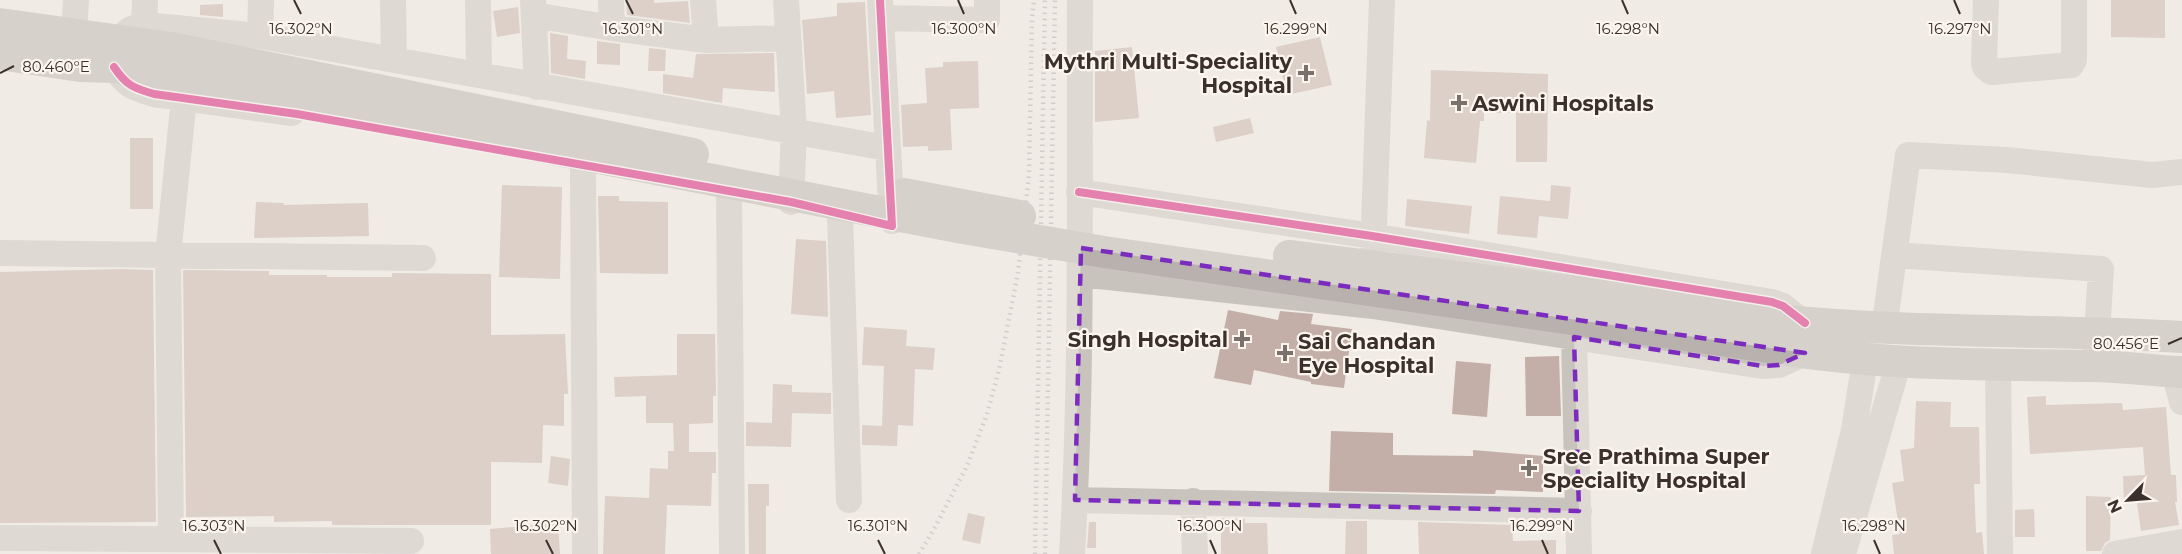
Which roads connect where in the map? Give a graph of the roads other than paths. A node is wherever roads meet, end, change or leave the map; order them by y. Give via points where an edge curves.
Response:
1 (76, 0) edge
2 (261, 0) edge
3 (393, 0) edge
4 (478, 0) edge
5 (611, 0) edge
6 (703, 0) edge
7 (786, 0) edge
8 (987, 0) edge
9 (1080, 0) edge
10 (1382, 0) edge
11 (1986, 0) edge
12 (2074, 0) edge
13 (534, 7) edge
14 (880, 9) edge
15 (0, 24) edge
16 (612, 28) junction
17 (131, 34) edge
18 (74, 36) junction
19 (260, 36) junction
20 (788, 38) junction
21 (706, 40) junction
22 (0, 54) edge
23 (394, 60) junction
24 (479, 74) junction
25 (537, 87) junction
26 (184, 98) junction
27 (794, 130) junction
28 (887, 148) junction
29 (583, 165) junction
30 (2182, 172) edge
31 (729, 191) junction
32 (1079, 192) junction
33 (791, 202) junction
34 (840, 214) junction
35 (1372, 237) junction
36 (0, 253) edge
37 (1894, 255) junction
38 (168, 256) junction
39 (423, 258) dead end
40 (1081, 274) junction
41 (1373, 306) junction
42 (1884, 329) junction
43 (2097, 332) junction
44 (1574, 337) junction
45 (2182, 337) edge
46 (1805, 338) junction
47 (1865, 360) junction
48 (1899, 361) junction
49 (1998, 365) junction
50 (2095, 366) junction
51 (2178, 371) edge
52 (2182, 402) edge
53 (849, 500) dead end
54 (1076, 500) junction
55 (1193, 501) junction
56 (1579, 511) junction
57 (0, 538) edge
58 (171, 539) junction
59 (411, 541) dead end
60 (2182, 542) edge
61 (585, 554) edge
62 (732, 554) edge
63 (1072, 554) edge
64 (1195, 554) edge
65 (1579, 554) edge
66 (1824, 554) edge
67 (1843, 554) edge
68 (2000, 554) edge
69 (2115, 554) edge

1 - 18 street
2 - 19 street
3 - 23 street
4 - 24 street
5 - 16 street
6 - 21 street
7 - 20 street
8 - 14 street via 987,20
9 - 32 street
10 - 35 street
11 - 12 street via 1984,64 1991,72 2073,63
13 - 16 street
13 - 25 street
14 - 28 street
15 - 18 main road
16 - 21 street
17 - 18 main road
17 - 19 street
17 - 22 main road via 80,66
17 - 26 street via 122,80 154,94
17 - 46 main road, bridge via 166,61 963,228 1092,250
19 - 23 street
20 - 21 street
20 - 27 street
23 - 24 street
24 - 25 street
25 - 27 street
26 - 29 street
26 - 38 street
27 - 28 street
27 - 33 street
28 - 34 street via 892,226
29 - 31 street
29 - 61 street
30 - 37 street via 2152,175 2007,160 1908,155
31 - 33 street
31 - 62 street
32 - 35 street
32 - 40 street
33 - 34 street
34 - 53 street
35 - 41 street
35 - 46 street via 1772,302 1783,306
36 - 38 street
37 - 42 street
37 - 43 street via 2099,268 2102,273
38 - 39 street
38 - 58 street
40 - 41 street
40 - 54 street
41 - 44 street
42 - 43 main road
42 - 46 main road
43 - 45 main road
43 - 50 street
44 - 46 street via 1763,366 1779,365
44 - 56 street
46 - 47 main road
47 - 48 main road
47 - 66 street via 1854,430
48 - 49 main road
48 - 67 street
49 - 50 main road
49 - 68 street
50 - 51 main road
51 - 52 street
54 - 55 street
54 - 63 street
55 - 56 street
55 - 64 street
56 - 65 street
57 - 58 street
58 - 59 street
60 - 69 street

